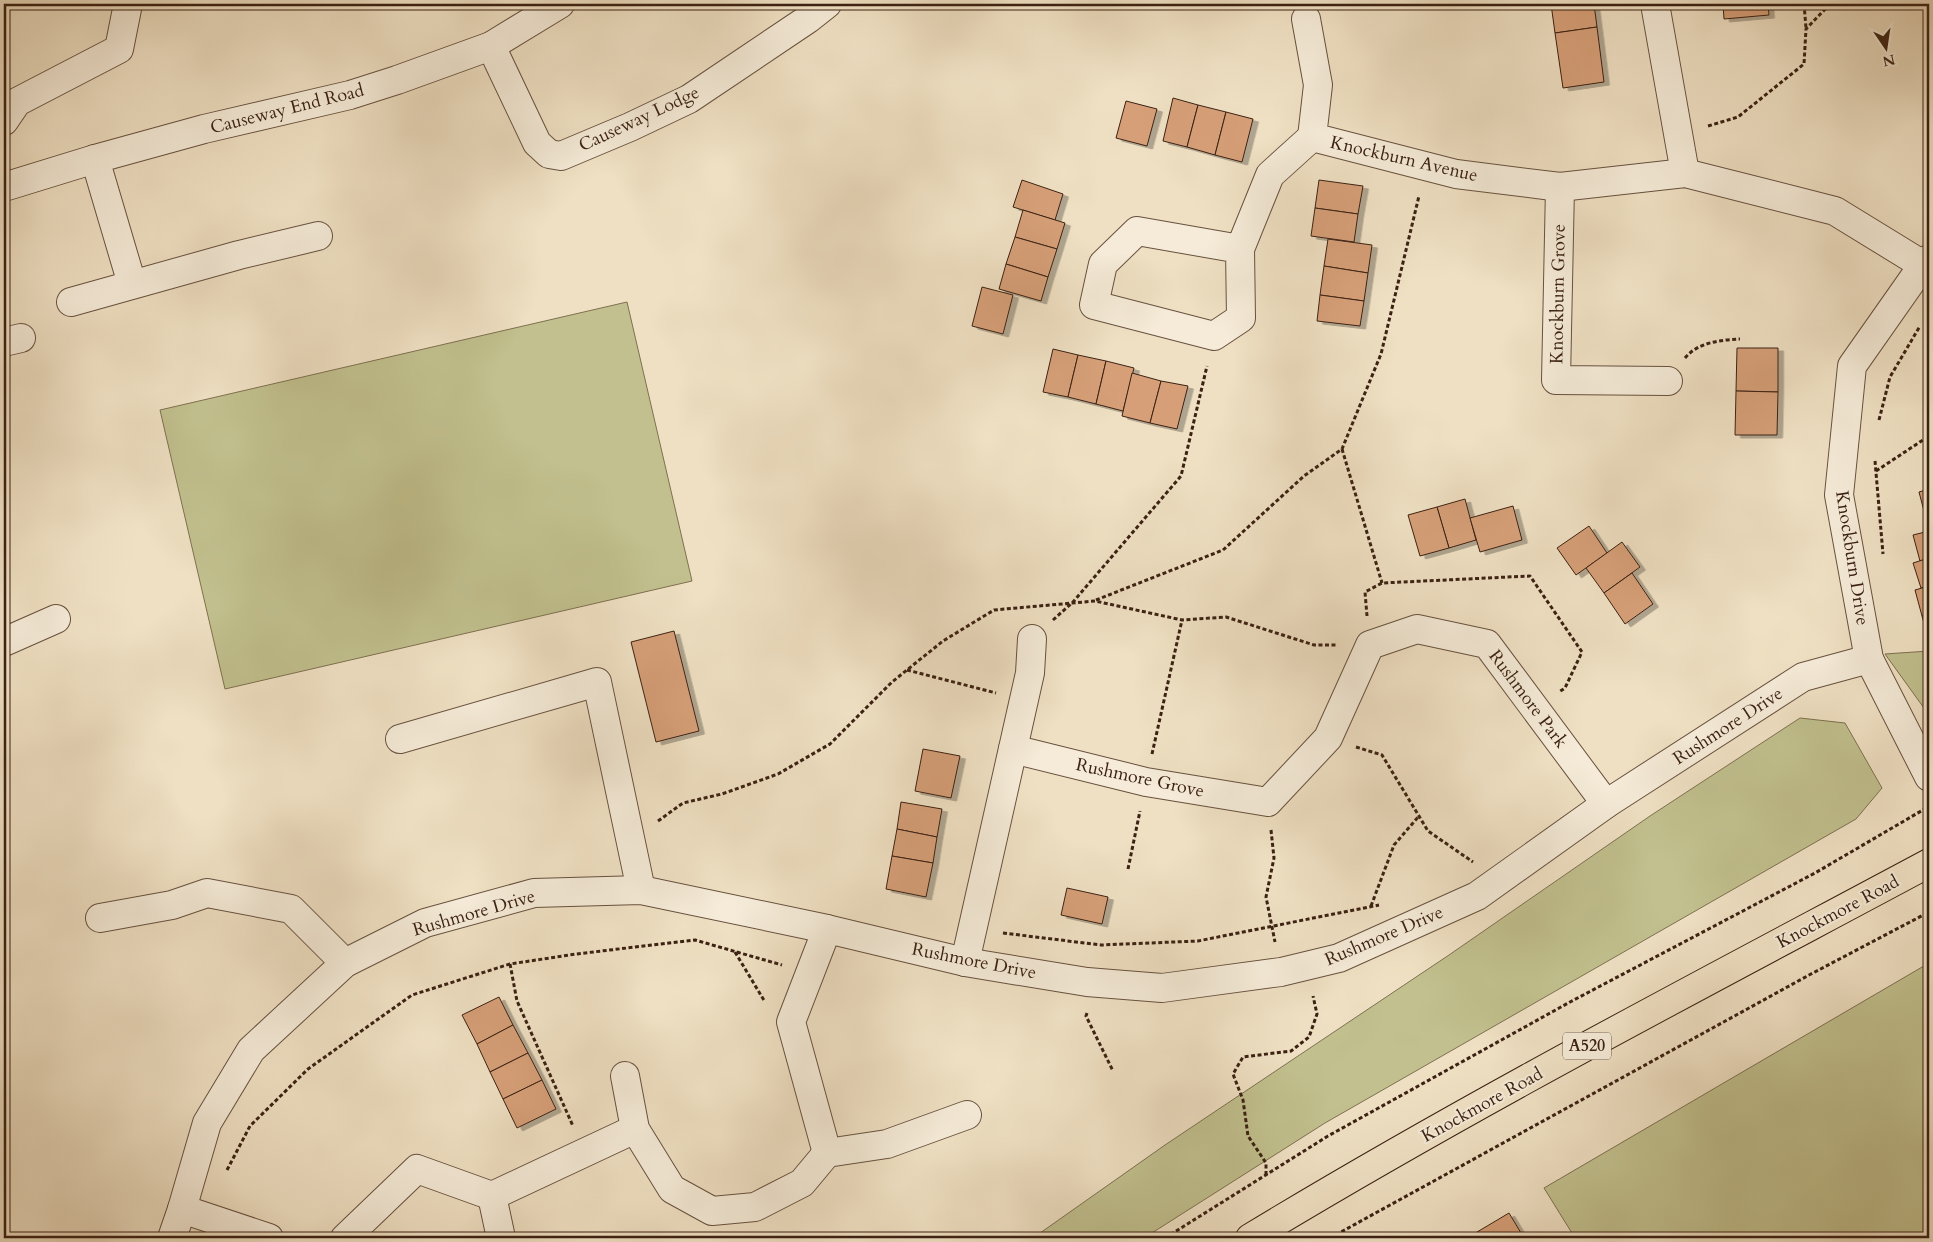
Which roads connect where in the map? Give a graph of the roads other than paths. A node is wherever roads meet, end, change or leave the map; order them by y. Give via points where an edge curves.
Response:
1 (128, 4) edge
2 (560, 4) edge
3 (828, 4) edge
4 (1655, 4) edge
5 (1306, 19) dead end
6 (491, 46) junction
7 (4, 121) edge
8 (1312, 137) junction
9 (95, 159) junction
10 (1685, 173) junction
11 (4, 187) edge
12 (1560, 187) junction
13 (318, 236) dead end
14 (1240, 248) junction
15 (1926, 262) edge
16 (132, 284) junction
17 (71, 302) dead end
18 (1668, 381) road end
19 (56, 619) dead end
20 (1032, 639) road end
21 (4, 642) edge
22 (1869, 659) junction
23 (400, 739) dead end
24 (1013, 749) junction
25 (1929, 777) edge
26 (1268, 802) joint
27 (1606, 804) junction
28 (1929, 864) edge
29 (641, 890) junction
30 (100, 918) dead end
31 (827, 929) junction
32 (965, 962) junction
33 (344, 963) junction
34 (624, 1076) dead end
35 (967, 1115) dead end
36 (635, 1129) junction
37 (827, 1153) junction
38 (492, 1196) junction
39 (182, 1210) junction
40 (172, 1238) edge
41 (269, 1238) edge
42 (345, 1238) edge
43 (502, 1238) edge
44 (1250, 1238) edge

1 - 7 street via 119,50 17,102
2 - 6 street, Causeway End Road
3 - 6 street, Causeway Lodge via 689,99 561,156 549,154 537,143
4 - 10 street
5 - 8 street, Knockburn Avenue via 1318,85
6 - 9 street, Causeway End Road via 350,95 204,129
8 - 12 street, Knockburn Avenue via 1456,174
8 - 14 street via 1270,175
9 - 11 street, Causeway End Road
9 - 16 street
10 - 12 street, Knockburn Avenue
10 - 15 street, Knockburn Avenue via 1835,210
12 - 18 street, Knockburn Grove via 1556,380
13 - 16 street
14 - 14 street via 1241,318 1214,336 1094,305 1103,264 1138,231
15 - 22 street, Knockburn Drive via 1852,366 1839,495
16 - 17 street
19 - 21 street
20 - 24 street via 1030,673
22 - 25 street, Knockburn Drive
22 - 27 street, Rushmore Drive via 1803,677
23 - 29 street via 597,682
24 - 26 street, Rushmore Grove via 1146,782
24 - 32 street
26 - 27 street, Rushmore Park via 1328,738 1370,645 1417,629 1487,644
27 - 32 street, Rushmore Drive via 1477,896 1339,958 1294,970 1162,988 1087,982
28 - 44 main road, Knockmore Road / A520 via 1580,1050
29 - 31 street, Rushmore Drive
29 - 33 street, Rushmore Drive via 534,893 425,924
30 - 33 street via 172,905 207,893 291,909
31 - 32 street, Rushmore Drive
31 - 37 street via 791,1022
33 - 39 street, Rushmore Drive via 252,1050 208,1123
34 - 36 street
35 - 37 street via 887,1144
36 - 37 street via 672,1189 712,1211 755,1207 802,1183
36 - 38 street
38 - 42 street via 417,1169
38 - 43 street
39 - 40 street, Rushmore Drive
39 - 41 street

